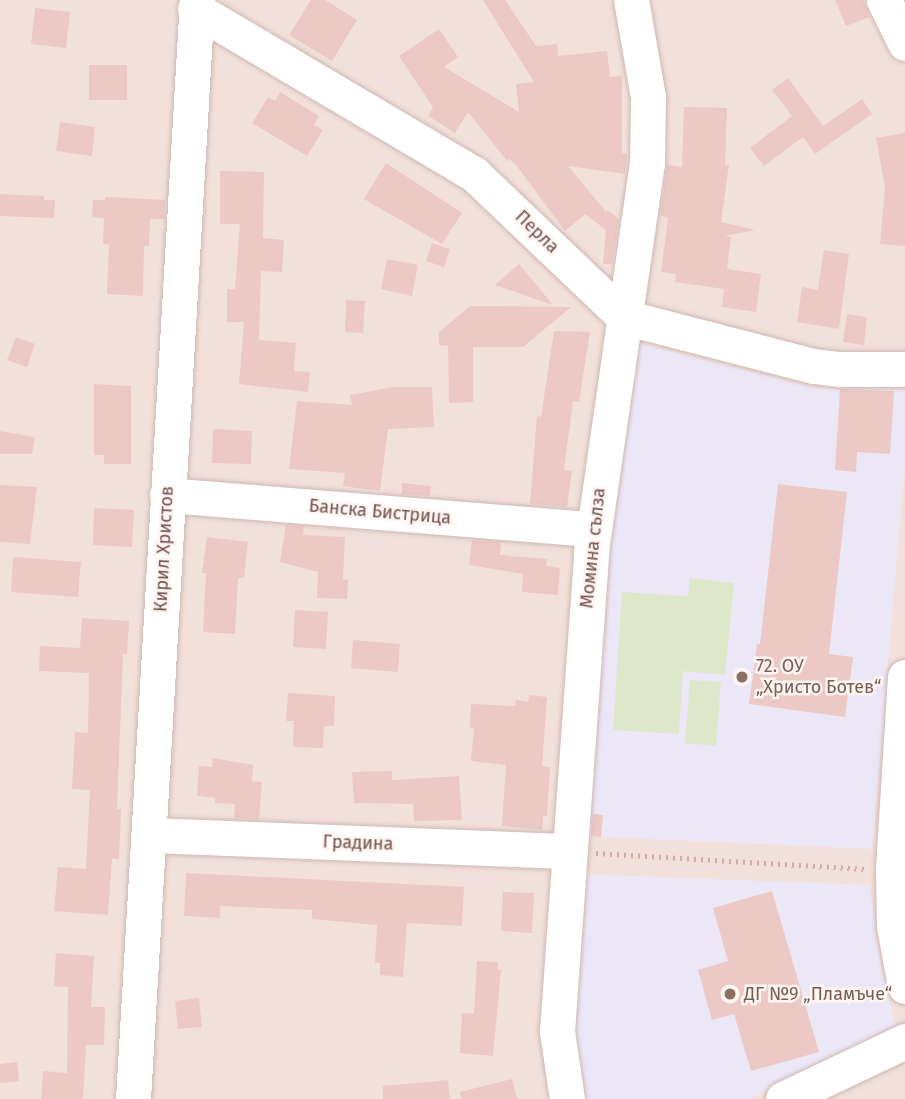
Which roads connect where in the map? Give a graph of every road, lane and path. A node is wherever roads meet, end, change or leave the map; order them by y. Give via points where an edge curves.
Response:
1 (631, 0) edge
2 (884, 0) edge
3 (196, 5) edge
4 (905, 43) edge
5 (624, 317) junction
6 (905, 369) edge
7 (166, 495) junction
8 (593, 529) junction
9 (905, 677) edge
10 (903, 750) edge
11 (149, 835) junction
12 (567, 851) junction
13 (899, 871) edge
14 (905, 986) edge
15 (905, 1041) edge
16 (133, 1099) edge
17 (567, 1099) edge
18 (783, 1099) edge

1 - 5 street, Момина сълза via 648,97 647,164
2 - 4 street
3 - 5 street, Перла via 474,174
3 - 7 street, Кирил Христов
5 - 6 street, Перла via 814,366
5 - 8 street, Момина сълза
7 - 8 street, Банска Бистрица
7 - 11 street, Кирил Христов
8 - 12 street, Момина сълза
9 - 10 street
10 - 13 street
11 - 12 street, Градина
11 - 16 street, Кирил Христов
12 - 13 path
12 - 17 street, Момина сълза via 557,1031
13 - 14 street via 894,926
15 - 18 street

